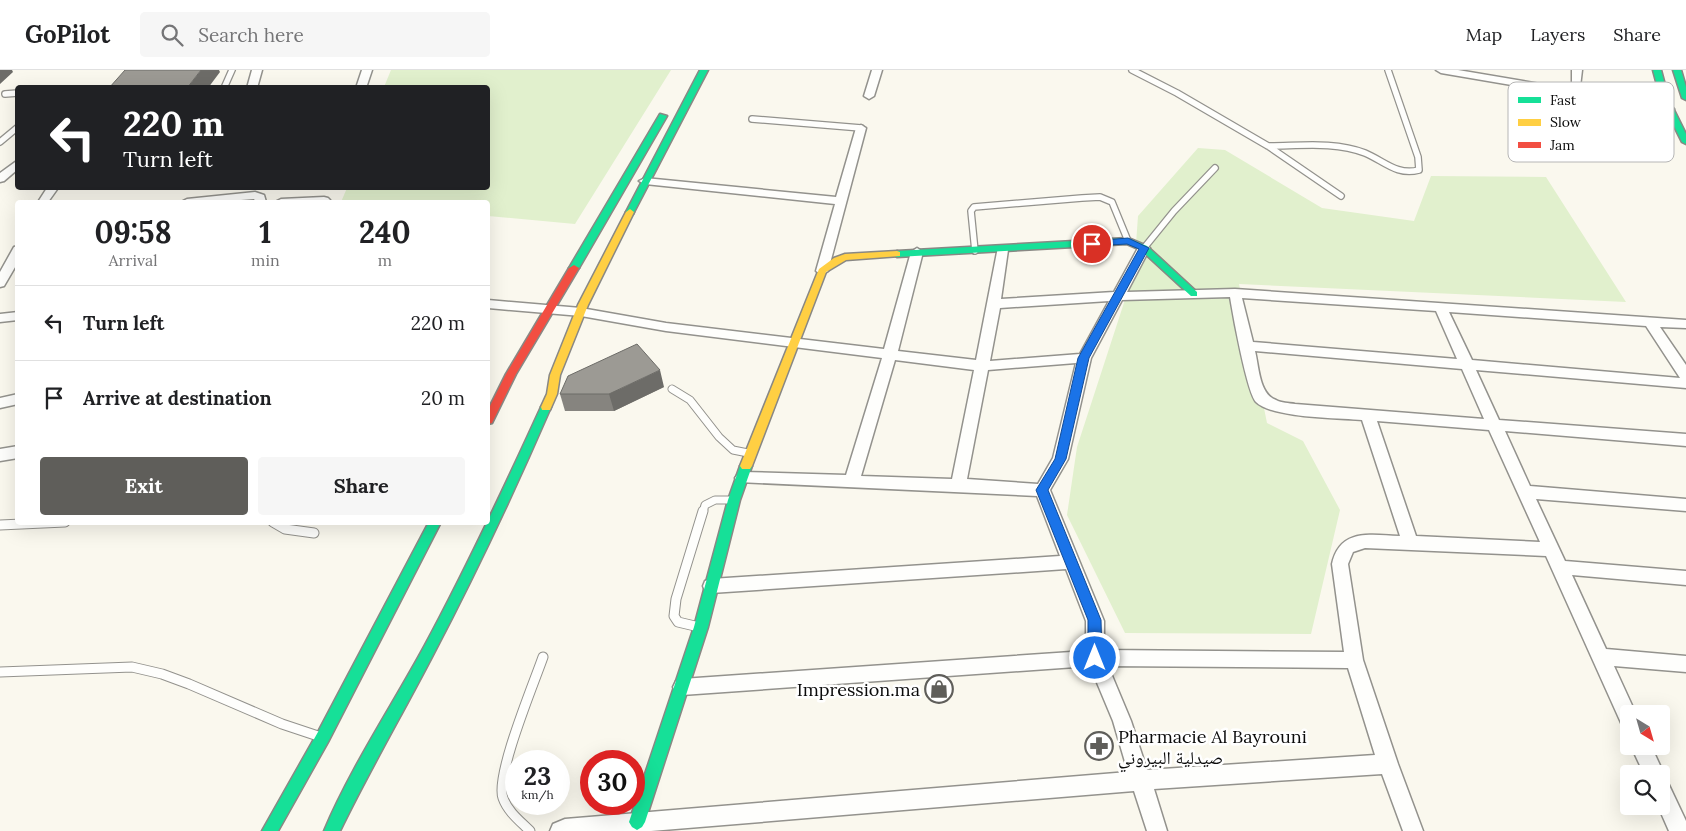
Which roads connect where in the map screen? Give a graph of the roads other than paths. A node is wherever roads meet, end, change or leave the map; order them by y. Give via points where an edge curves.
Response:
1 (232, 70) edge
2 (257, 70) edge
3 (367, 70) edge
4 (704, 70) edge
5 (877, 70) edge
6 (1132, 70) edge
7 (1388, 70) edge
8 (1441, 70) edge
9 (1505, 70) edge
10 (1657, 70) edge
11 (1677, 70) edge
12 (1526, 82) edge
13 (1547, 82) edge
14 (1661, 82) edge
15 (225, 85) edge
16 (253, 85) edge
17 (362, 85) edge
18 (15, 93) edge
19 (5, 94) dead end
20 (869, 96) dead end
21 (1686, 98) edge
22 (670, 104) dead end
23 (1674, 118) edge
24 (752, 119) dead end
25 (861, 128) joint
26 (15, 130) edge
27 (0, 142) edge
28 (1686, 142) edge
29 (1268, 146) junction
30 (15, 168) edge
31 (1215, 168) dead end
32 (0, 179) edge
33 (645, 180) junction
34 (1341, 196) dead end
35 (206, 200) edge
36 (261, 200) edge
37 (841, 201) junction
38 (1128, 241) junction
39 (1144, 248) junction
40 (1002, 250) junction
41 (975, 251) junction
42 (917, 252) junction
43 (15, 255) edge
44 (822, 271) junction
45 (0, 282) edge
46 (1235, 292) junction
47 (1194, 294) junction
48 (1117, 296) junction
49 (490, 304) edge
50 (994, 304) junction
51 (1440, 306) junction
52 (549, 309) junction
53 (581, 312) junction
54 (15, 316) edge
55 (0, 318) edge
56 (1650, 322) junction
57 (1686, 324) edge
58 (792, 343) junction
59 (1246, 346) junction
60 (890, 354) junction
61 (1084, 358) junction
62 (1466, 364) junction
63 (982, 366) junction
64 (1686, 376) edge
65 (1686, 383) edge
66 (672, 389) dead end
67 (15, 400) edge
68 (0, 403) edge
69 (490, 416) edge
70 (1368, 416) junction
71 (1494, 425) junction
72 (1686, 440) edge
73 (15, 452) edge
74 (750, 453) junction
75 (0, 455) edge
76 (742, 478) junction
77 (852, 480) junction
78 (958, 485) junction
79 (1042, 490) junction
80 (1525, 492) junction
81 (734, 500) junction
82 (1686, 505) edge
83 (15, 524) edge
84 (0, 525) edge
85 (279, 525) edge
86 (433, 525) edge
87 (314, 533) dead end
88 (1410, 543) junction
89 (1551, 549) junction
90 (1072, 562) junction
91 (1559, 567) junction
92 (1686, 578) edge
93 (711, 586) junction
94 (701, 627) junction
95 (1600, 657) junction
96 (543, 658) dead end
97 (1095, 658) junction
98 (1354, 660) junction
99 (1686, 664) edge
100 (0, 672) edge
101 (682, 687) junction
102 (1622, 705) edge
103 (323, 737) junction
104 (1388, 764) junction
105 (1142, 781) junction
106 (1670, 809) edge
107 (638, 822) junction
108 (270, 831) edge
109 (332, 831) edge
110 (530, 831) edge
111 (560, 831) edge
112 (1157, 831) edge
113 (1413, 831) edge
114 (1680, 831) edge

1 - 15 lane
2 - 16 street
3 - 17 street
4 - 33 street
5 - 20 street
6 - 29 lane
7 - 29 lane via 1418,157 1419,170 1394,168 1349,148
8 - 12 street
9 - 13 street
10 - 14 street
11 - 21 street
18 - 19 lane
22 - 52 street
23 - 28 street
24 - 25 lane
25 - 37 street
26 - 27 lane
29 - 34 lane
30 - 32 street
31 - 39 lane
33 - 37 street
33 - 53 street
35 - 36 street via 255,195
37 - 44 street
38 - 39 street
38 - 40 street
38 - 41 lane via 1112,202 1100,197 1082,198 974,206 971,210
39 - 47 street
39 - 48 street
40 - 41 street
40 - 50 street
41 - 42 street
42 - 44 street via 846,257
42 - 60 street
43 - 45 street
44 - 58 street
46 - 47 street
46 - 51 street
46 - 59 street
47 - 48 street
48 - 50 street
48 - 61 street
49 - 52 street
50 - 63 street
51 - 56 street
51 - 62 street
52 - 53 street
52 - 69 street
53 - 58 street
53 - 109 street via 555,375 552,394 508,493 443,624
54 - 55 street
56 - 57 street
56 - 64 street
58 - 60 street
58 - 74 street
59 - 62 street
59 - 70 street via 1256,386 1266,401 1294,409
60 - 63 street
60 - 77 street
61 - 63 street
61 - 79 street via 1060,459
62 - 65 street
62 - 71 street
63 - 78 street
66 - 74 lane via 690,400 733,450
67 - 68 street
70 - 71 street
70 - 88 street
71 - 72 street
71 - 80 street
73 - 75 street
74 - 76 street
76 - 77 street
76 - 81 street
77 - 78 street
78 - 79 street
79 - 90 street
80 - 82 street
80 - 89 street
81 - 93 street
81 - 94 lane via 717,499 705,505 676,599 674,616 678,622
83 - 84 lane
85 - 87 lane
86 - 103 street
88 - 89 street
88 - 98 street via 1354,542 1341,555
89 - 91 street
90 - 93 street
90 - 97 street via 1094,620
91 - 92 street
91 - 95 street
93 - 94 street
94 - 101 street
95 - 99 street
95 - 102 street
96 - 110 lane via 502,772 502,797 510,811
97 - 98 street
97 - 101 street
97 - 105 street via 1122,721
98 - 104 street
100 - 103 lane via 132,667 162,674 282,724
101 - 107 street
103 - 108 street
104 - 105 street
104 - 113 street
105 - 107 street
105 - 112 street
106 - 114 street
107 - 111 street

